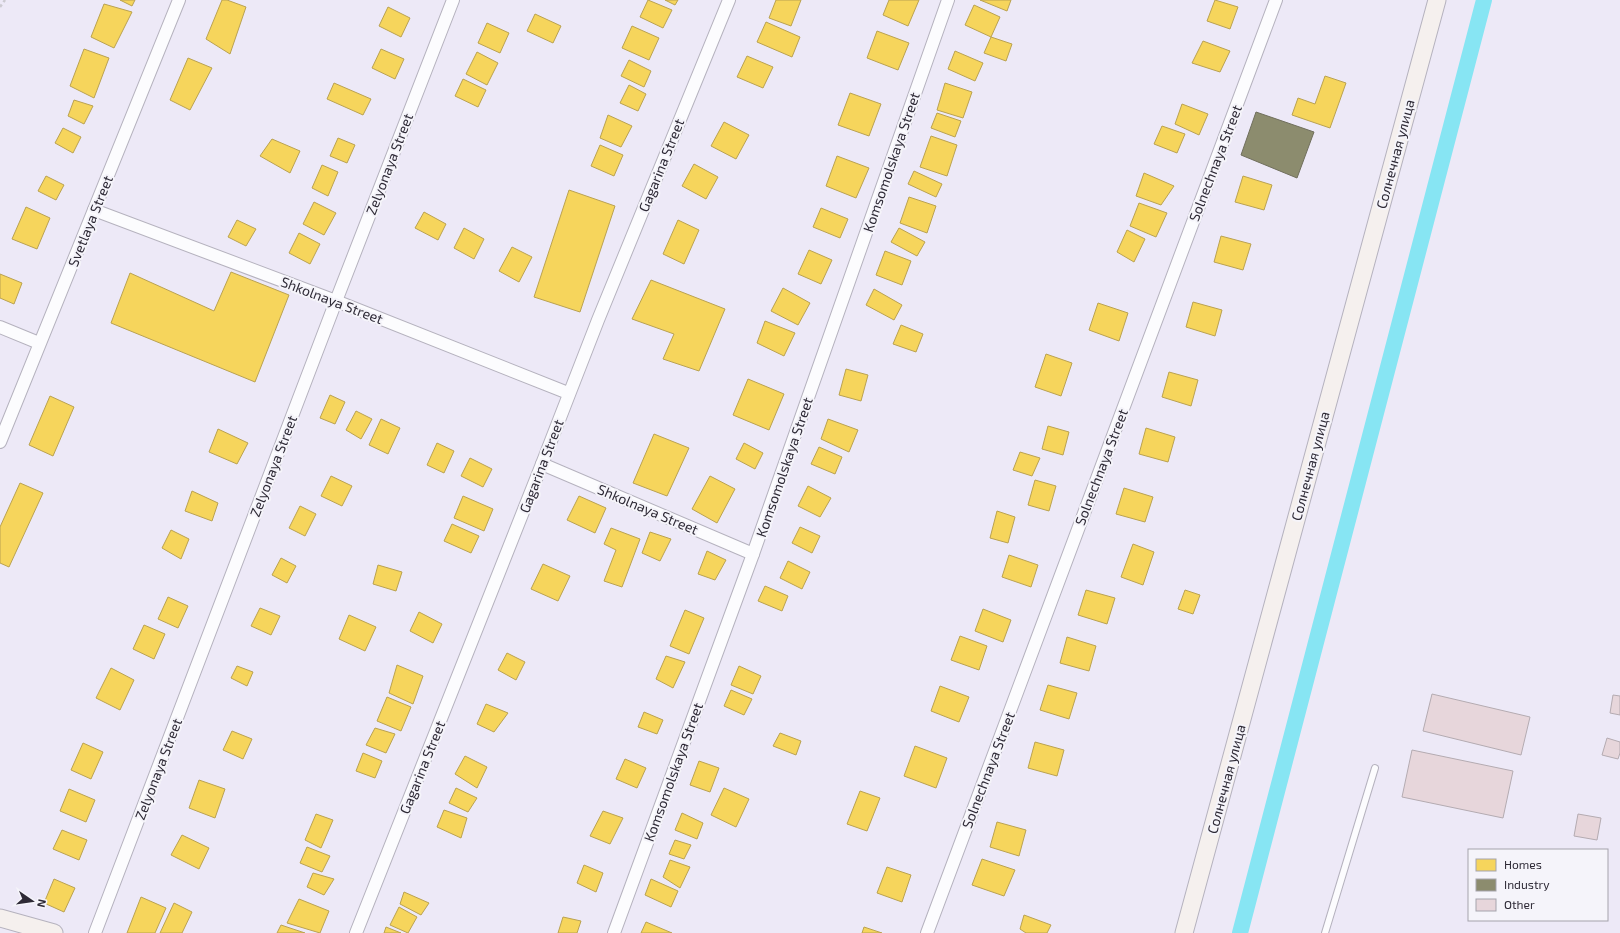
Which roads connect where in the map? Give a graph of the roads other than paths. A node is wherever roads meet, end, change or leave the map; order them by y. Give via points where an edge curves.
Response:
1 (179, 0) edge
2 (453, 0) edge
3 (729, 0) edge
4 (948, 0) edge
5 (1276, 0) edge
6 (1437, 0) edge
7 (94, 210) junction
8 (336, 301) junction
9 (0, 327) edge
10 (39, 343) junction
11 (568, 393) junction
12 (0, 442) edge
13 (542, 464) junction
14 (754, 554) junction
15 (1375, 768) dead end
16 (0, 918) edge
17 (54, 933) edge
18 (95, 933) edge
19 (356, 933) edge
20 (614, 933) edge
21 (927, 933) edge
22 (1184, 933) edge
23 (1325, 933) edge

1 - 7 street, Svetlaya Street
2 - 8 street, Zelyonaya Street
3 - 11 street, Gagarina Street
4 - 14 street, Komsomolskaya Street
5 - 21 street, Solnechnaya Street
6 - 22 main road, Солнечная улица
7 - 8 street, Shkolnaya Street
7 - 10 street, Svetlaya Street
8 - 11 street, Shkolnaya Street
8 - 18 street, Zelyonaya Street
9 - 10 street
10 - 12 street, Svetlaya Street
11 - 13 street, Gagarina Street
13 - 14 street, Shkolnaya Street
13 - 19 street, Gagarina Street
14 - 20 street, Komsomolskaya Street
15 - 23 lane
16 - 17 main road

